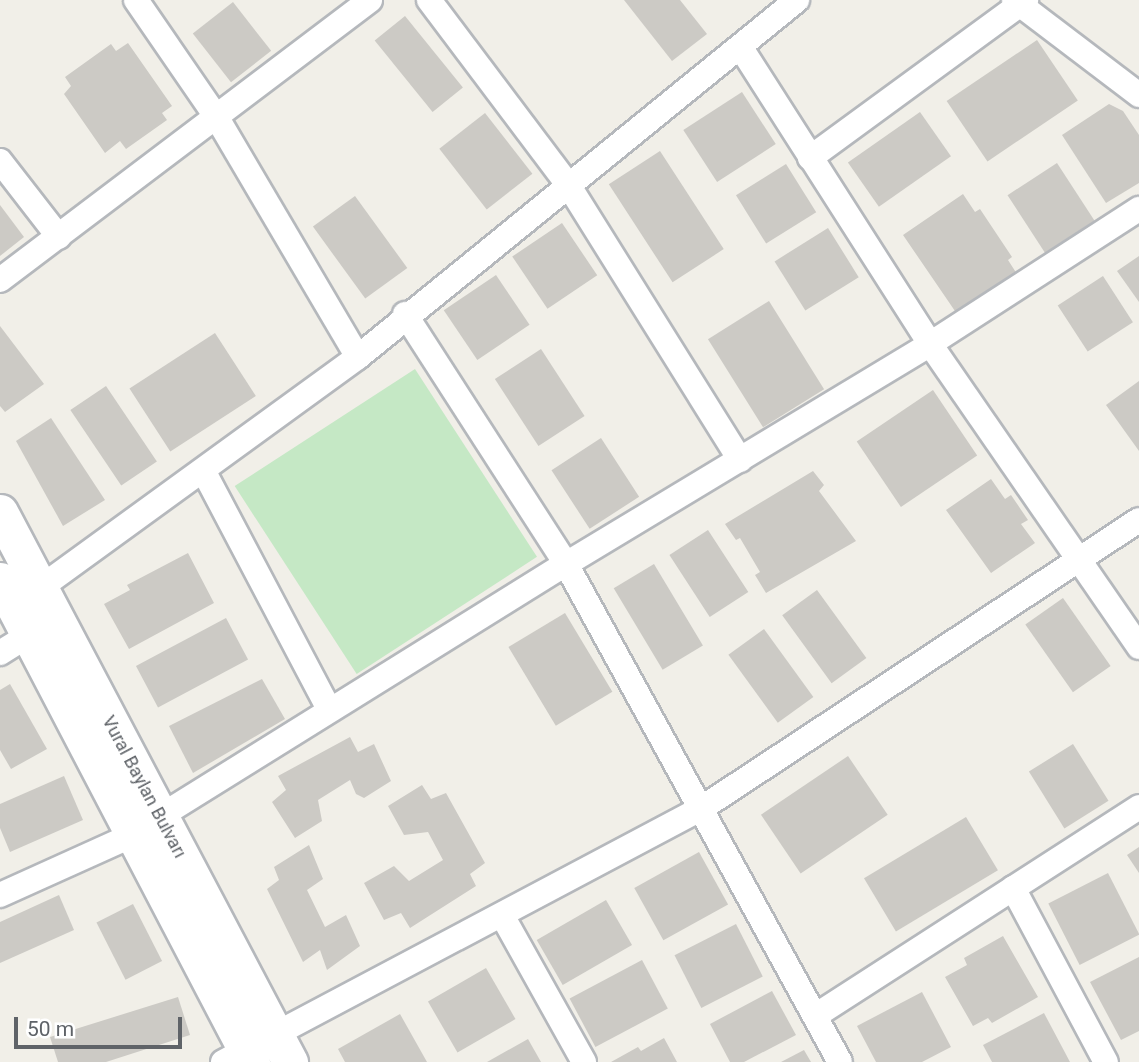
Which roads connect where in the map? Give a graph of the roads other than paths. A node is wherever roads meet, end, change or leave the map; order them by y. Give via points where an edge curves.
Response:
1 (136, 0) edge
2 (370, 0) edge
3 (429, 0) edge
4 (797, 0) edge
5 (1021, 2) edge
6 (741, 48) junction
7 (1139, 95) edge
8 (217, 118) junction
9 (810, 158) junction
10 (0, 161) edge
11 (569, 186) junction
12 (1139, 209) edge
13 (58, 237) junction
14 (0, 280) edge
15 (405, 314) junction
16 (930, 344) junction
17 (358, 357) junction
18 (740, 460) junction
19 (204, 472) junction
20 (0, 512) edge
21 (1139, 520) edge
22 (1083, 560) junction
23 (566, 564) junction
24 (0, 580) edge
25 (40, 589) junction
26 (15, 644) edge
27 (1139, 648) edge
28 (329, 709) junction
29 (1139, 807) edge
30 (702, 808) junction
31 (146, 826) junction
32 (1013, 888) junction
33 (0, 895) edge
34 (503, 917) junction
35 (815, 1016) junction
36 (258, 1055) edge
37 (584, 1062) edge
38 (840, 1062) edge
39 (1106, 1062) edge

1 - 8 street
2 - 8 street
3 - 11 street
4 - 6 street
5 - 7 street
5 - 9 street
6 - 9 street
6 - 11 street
8 - 13 street
8 - 17 street
9 - 16 street
10 - 13 street
11 - 15 street
11 - 18 street
12 - 16 street
13 - 14 street
15 - 17 street
15 - 23 street
16 - 18 street
16 - 22 street
17 - 19 street
18 - 23 street
19 - 25 street
19 - 28 street
20 - 25 main road, Vural Baylan Bulvarı
21 - 22 street
22 - 27 street
22 - 30 street
23 - 28 street
23 - 30 street
24 - 26 main road, Vural Baylan Bulvarı
25 - 31 main road, Vural Baylan Bulvarı
26 - 31 main road, Vural Baylan Bulvarı
28 - 31 street
29 - 32 street
30 - 34 street
30 - 35 street
31 - 33 street
31 - 36 main road, Vural Baylan Bulvarı
32 - 35 street
32 - 39 street
34 - 36 street
34 - 37 street
35 - 38 street

